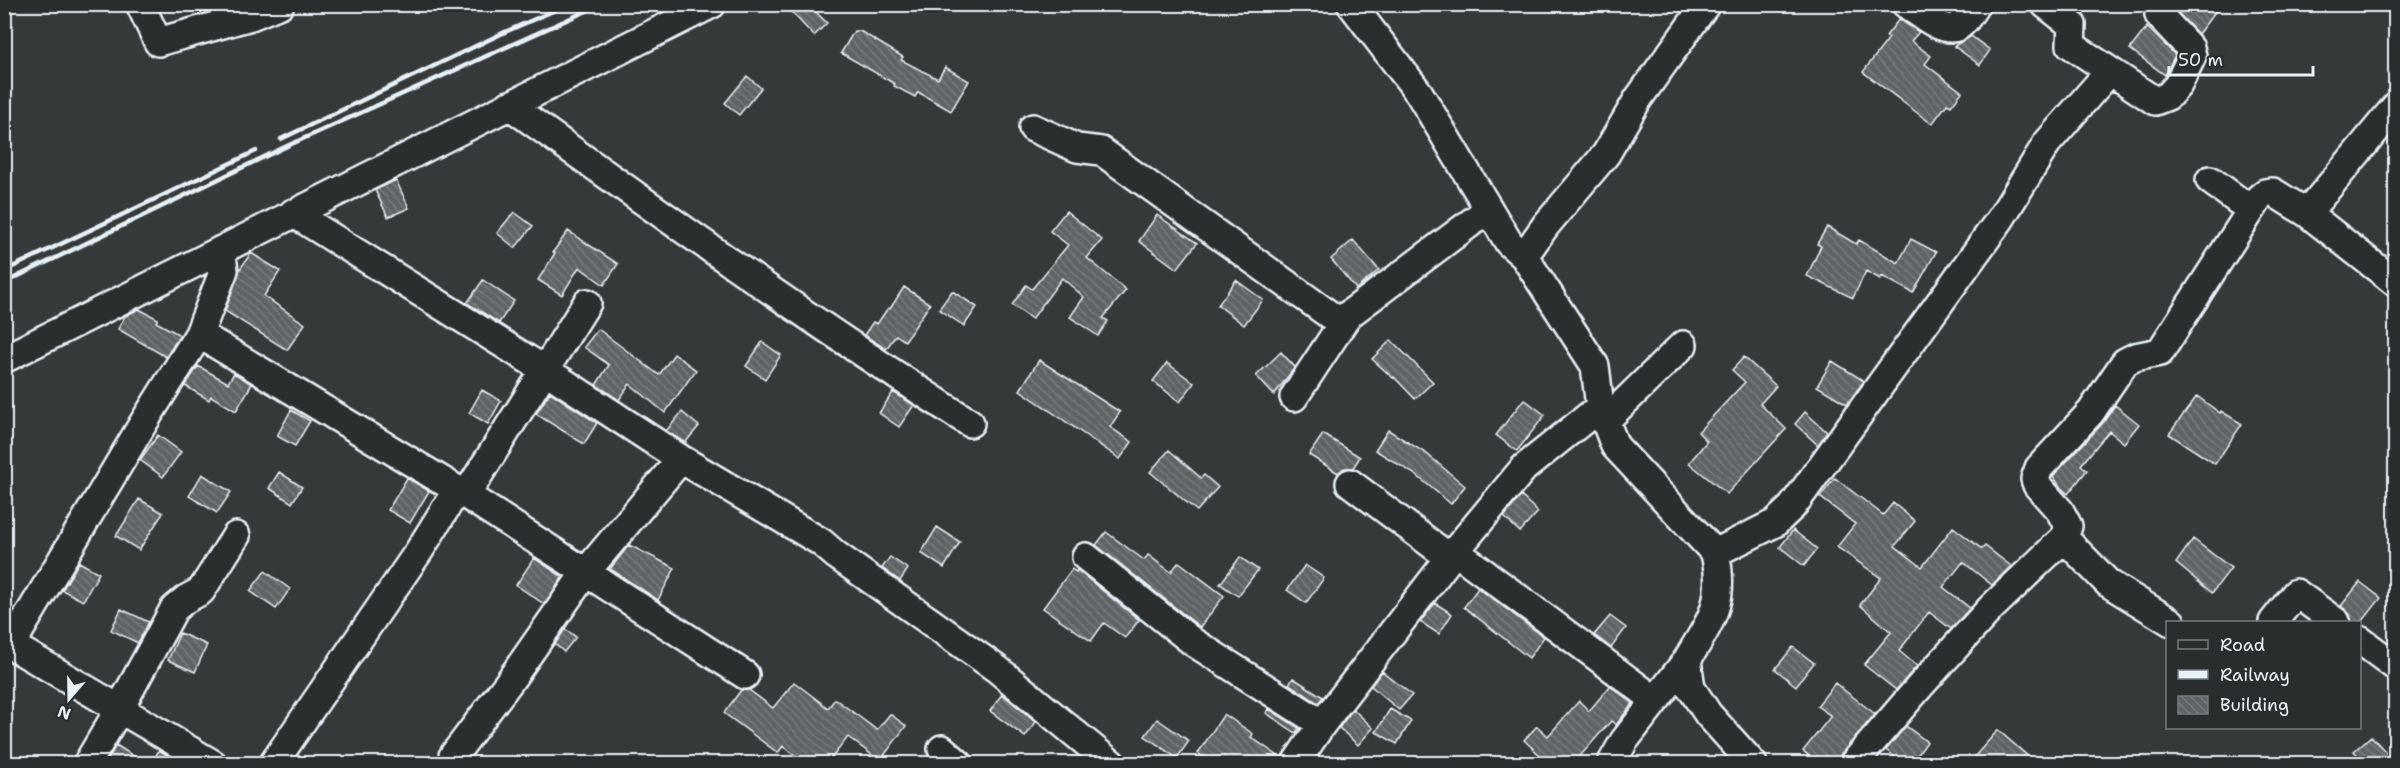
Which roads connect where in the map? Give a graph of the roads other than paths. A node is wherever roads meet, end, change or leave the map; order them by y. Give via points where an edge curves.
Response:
1 (140, 4) edge
2 (280, 4) edge
3 (712, 4) edge
4 (1351, 4) edge
5 (1706, 4) edge
6 (1906, 4) edge
7 (1976, 4) edge
8 (2045, 4) edge
9 (2165, 4) edge
10 (2109, 72) junction
11 (509, 105) junction
12 (2396, 106) edge
13 (1033, 128) dead end
14 (2210, 180) dead end
15 (1489, 209) junction
16 (2252, 210) junction
17 (293, 213) junction
18 (2307, 213) junction
19 (221, 250) junction
20 (1524, 256) junction
21 (2396, 283) edge
22 (588, 303) dead end
23 (1341, 323) junction
24 (200, 334) junction
25 (1683, 345) dead end
26 (4, 358) edge
27 (545, 370) junction
28 (1294, 396) dead end
29 (1602, 415) junction
30 (970, 423) dead end
31 (681, 459) junction
32 (1350, 483) dead end
33 (462, 492) junction
34 (236, 536) dead end
35 (2064, 538) junction
36 (1715, 553) junction
37 (1452, 554) junction
38 (1086, 557) dead end
39 (585, 573) junction
40 (2169, 621) edge
41 (2275, 621) edge
42 (2335, 621) edge
43 (2361, 641) edge
44 (8, 643) edge
45 (1687, 660) junction
46 (2396, 667) edge
47 (746, 675) dead end
48 (1655, 700) junction
49 (120, 708) junction
50 (1322, 724) junction
51 (453, 756) dead end
52 (87, 764) edge
53 (213, 764) edge
54 (273, 764) edge
55 (1112, 764) edge
56 (1294, 764) edge
57 (1611, 764) edge
58 (1753, 764) edge
59 (1853, 764) edge

1 - 2 street via 158,42
3 - 11 street
4 - 15 street via 1419,93
5 - 20 street via 1638,99 1606,154
6 - 7 street via 1936,23 1951,27 1962,23
8 - 10 street via 2072,25 2071,45
9 - 10 street via 2159,15 2190,48 2192,56 2178,85 2168,96 2155,101
10 - 36 street via 2047,143 2001,218 1792,507 1775,523
11 - 17 street
11 - 30 street via 745,273
12 - 18 street
13 - 23 street via 1077,148 1101,152
14 - 16 street
15 - 20 street via 1509,243
15 - 23 street
16 - 18 street via 2265,193 2273,192
16 - 35 street via 2160,352 2126,362 2091,412 2039,468 2037,485 2067,523
17 - 19 street
17 - 27 street
18 - 21 street
19 - 24 street via 224,270
19 - 26 street
20 - 29 street via 1595,366
22 - 27 street
23 - 28 street
24 - 33 street
24 - 44 street
25 - 29 street
27 - 31 street
27 - 33 street
29 - 36 street via 1615,446
29 - 37 street via 1524,468
31 - 39 street
31 - 55 street via 821,542 997,669
32 - 37 street
33 - 39 street
33 - 54 street
34 - 49 street via 201,591 174,609
35 - 40 street via 2108,583
35 - 59 street via 1952,649
36 - 45 street via 1720,597
37 - 48 street
37 - 50 street
38 - 50 street via 1193,642
39 - 47 street
39 - 51 street
41 - 42 street via 2296,593
43 - 46 street
44 - 49 street
45 - 48 street
45 - 58 street via 1691,688 1708,714
48 - 57 street
49 - 52 street
49 - 53 street
50 - 56 street

